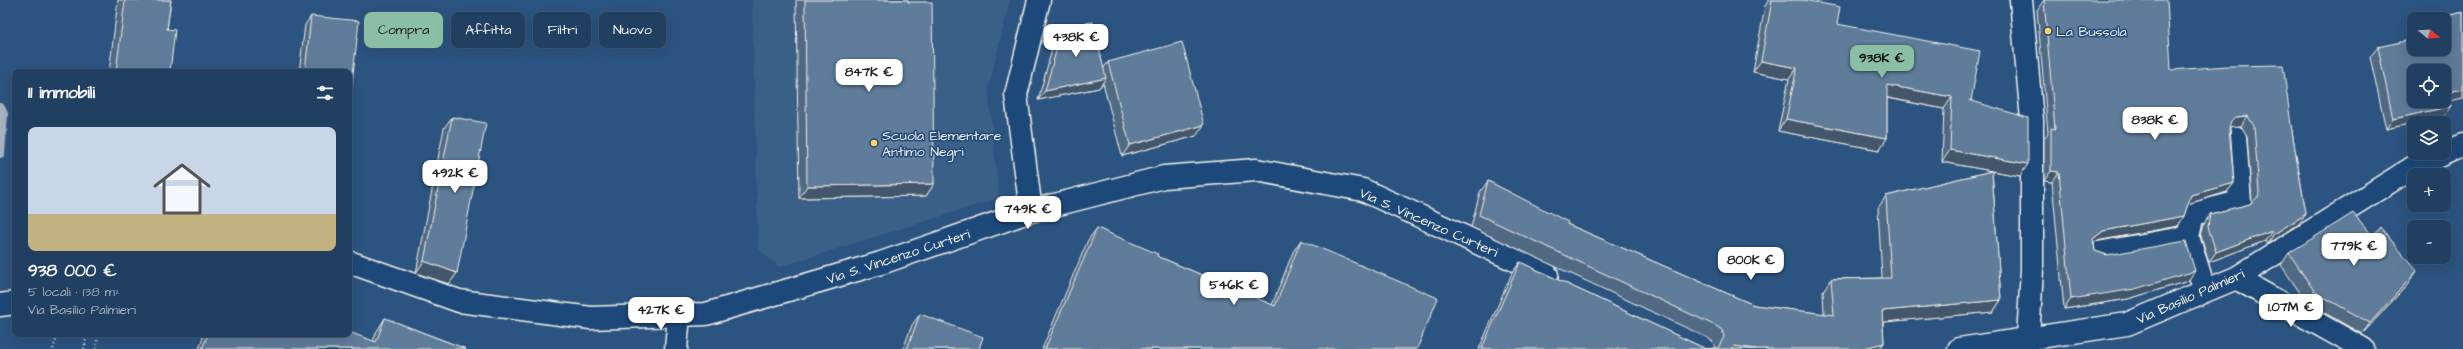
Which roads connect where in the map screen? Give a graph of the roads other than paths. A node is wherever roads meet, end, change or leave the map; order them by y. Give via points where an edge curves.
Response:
1 (1039, 0) edge
2 (2021, 0) edge
3 (2235, 137) dead end
4 (2463, 144) edge
5 (1031, 211) junction
6 (2188, 237) junction
7 (2098, 253) edge
8 (352, 263) edge
9 (2236, 278) junction
10 (1565, 284) edge
11 (2205, 291) junction
12 (12, 303) edge
13 (0, 305) edge
14 (679, 315) junction
15 (2025, 344) edge
16 (676, 349) edge
17 (1959, 349) edge
18 (2364, 349) edge

1 - 5 street via 1016,95
2 - 15 street via 2032,120 2032,269
3 - 6 street via 2240,202 2193,214
4 - 9 street, Via Basilio Palmieri via 2412,168
5 - 10 street, Via S. Vincenzo Curteri via 1164,177 1256,170 1363,190
5 - 14 street, Via S. Vincenzo Curteri via 844,274 706,314
6 - 7 street
6 - 11 street
8 - 14 street, Via S. Vincenzo Curteri via 459,301 591,318
9 - 11 street, Via Basilio Palmieri
9 - 18 street
11 - 15 street, Via Basilio Palmieri via 2127,324
12 - 13 street
14 - 16 street
15 - 17 street, Via Basilio Palmieri

